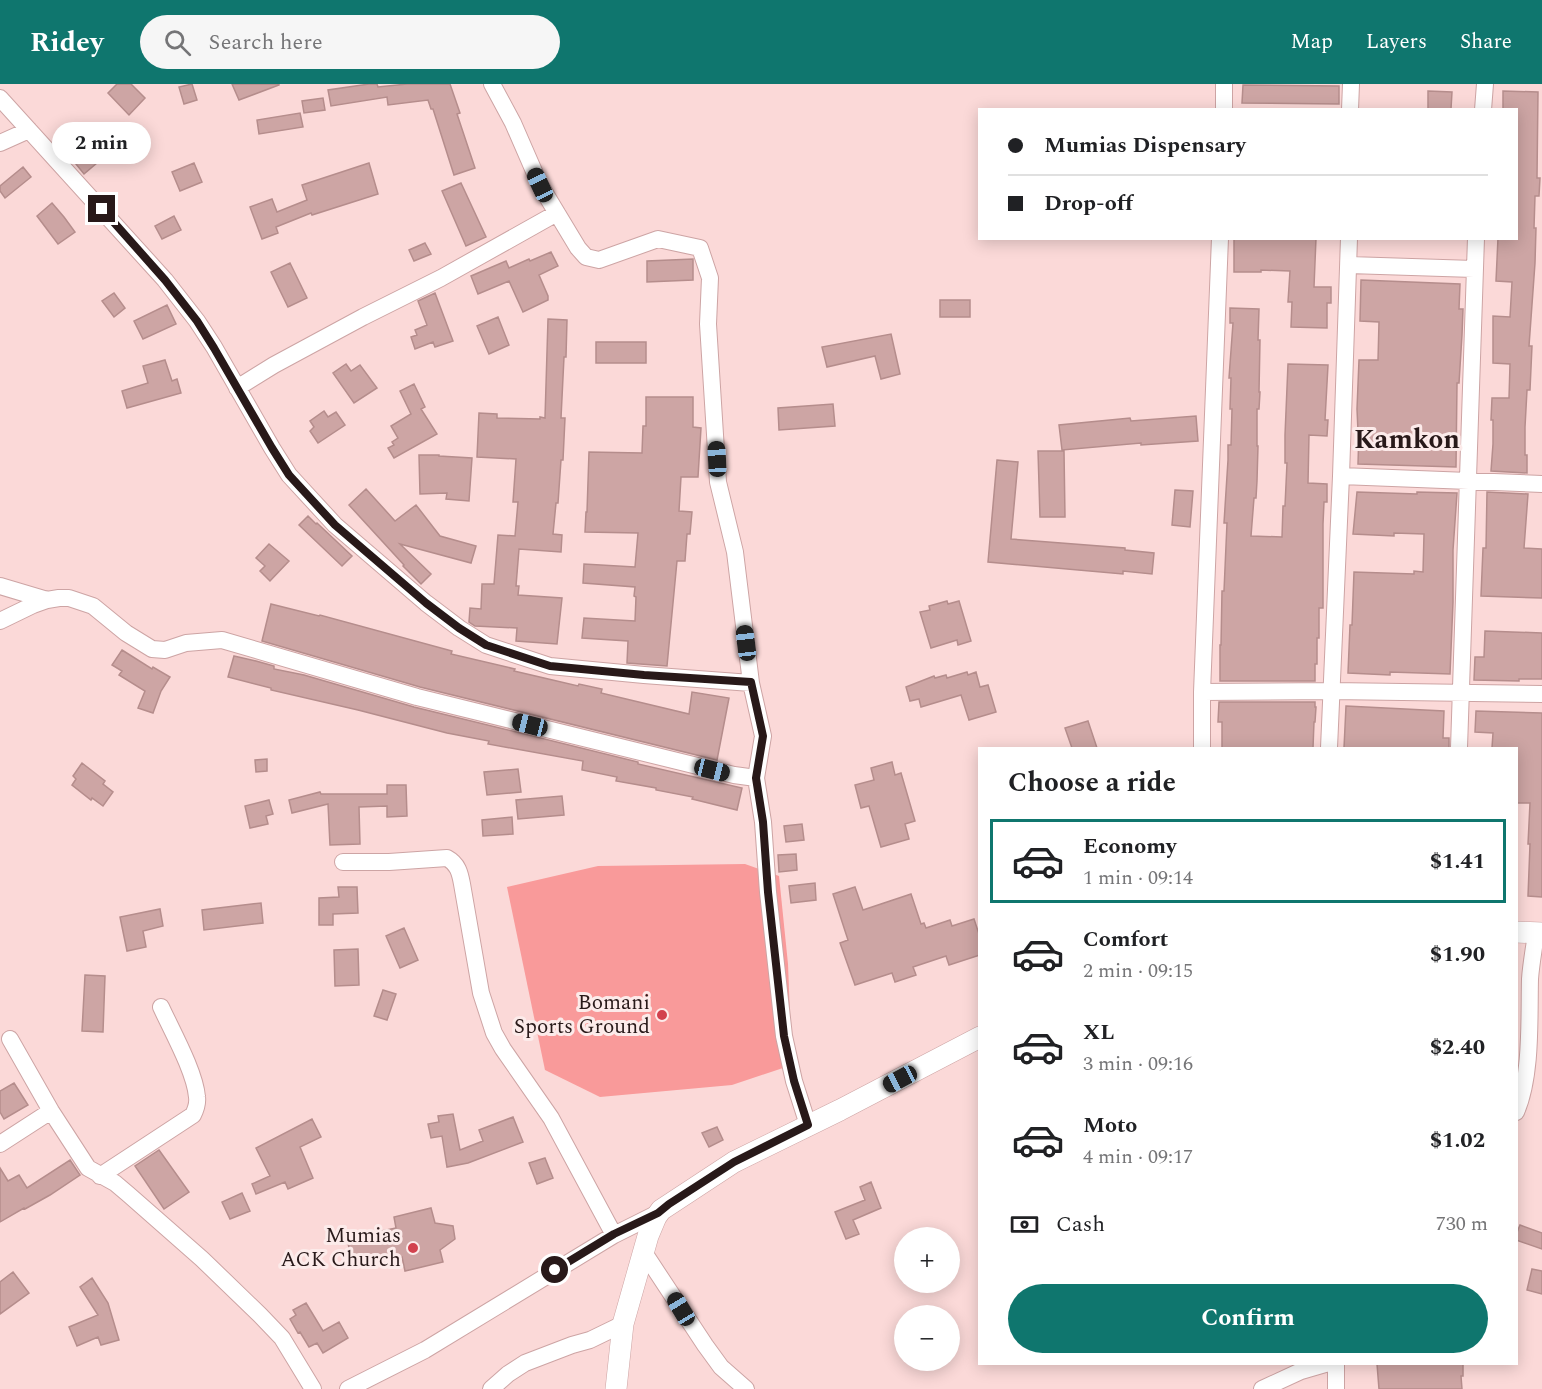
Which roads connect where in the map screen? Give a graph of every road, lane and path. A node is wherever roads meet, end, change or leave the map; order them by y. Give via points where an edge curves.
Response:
1 (492, 84) edge
2 (1224, 84) edge
3 (1351, 84) edge
4 (1485, 84) edge
5 (0, 98) edge
6 (1224, 108) edge
7 (1350, 108) edge
8 (1484, 108) edge
9 (29, 130) junction
10 (0, 143) edge
11 (557, 213) junction
12 (1220, 240) edge
13 (1349, 240) edge
14 (1476, 240) edge
15 (1349, 265) junction
16 (1474, 269) junction
17 (237, 388) junction
18 (1341, 476) junction
19 (1468, 480) junction
20 (1542, 484) edge
21 (0, 586) edge
22 (46, 600) junction
23 (0, 621) edge
24 (751, 682) junction
25 (1332, 691) junction
26 (1202, 692) junction
27 (1461, 693) junction
28 (1542, 694) edge
29 (1202, 747) edge
30 (1329, 747) edge
31 (1459, 747) edge
32 (756, 778) junction
33 (343, 862) dead end
34 (1531, 933) edge
35 (1524, 962) edge
36 (161, 1007) dead end
37 (978, 1038) edge
38 (10, 1039) dead end
39 (1518, 1108) edge
40 (51, 1111) junction
41 (808, 1125) junction
42 (0, 1144) edge
43 (100, 1176) junction
44 (658, 1213) junction
45 (614, 1234) junction
46 (643, 1251) junction
47 (623, 1324) junction
48 (1322, 1365) edge
49 (1336, 1365) edge
50 (313, 1389) edge
51 (348, 1389) edge
52 (491, 1389) edge
53 (616, 1389) edge
54 (746, 1389) edge
55 (1262, 1389) edge
56 (1336, 1389) edge

1 - 11 street
2 - 6 street
3 - 7 street
4 - 8 street
5 - 9 street
9 - 10 street
9 - 17 street via 165,280 197,321
11 - 17 street
11 - 24 street via 586,257 599,260 658,240 700,248 710,278 708,324 718,482 735,552
12 - 26 street
13 - 15 street
14 - 16 street
15 - 16 street
15 - 18 street
16 - 19 street
17 - 24 street via 289,475 335,525 426,603 486,645 550,666
18 - 19 street
18 - 25 street
19 - 20 street
19 - 27 street
21 - 22 street
22 - 23 street
22 - 32 street via 69,598 93,606 152,649 222,640 417,697
24 - 32 street via 763,736
25 - 26 street
25 - 27 street
25 - 30 street
26 - 29 street
27 - 28 street
27 - 31 street
32 - 41 street via 784,1036
33 - 45 street via 447,858 453,861 459,870 481,993 494,1033 551,1118
34 - 35 street
35 - 39 street via 1526,1076
36 - 43 street via 193,1081 197,1109
37 - 41 street
38 - 40 street
40 - 42 street
40 - 43 street via 88,1168
41 - 44 street via 734,1162
43 - 50 street via 128,1194 260,1315 282,1338
44 - 45 street
44 - 46 street
45 - 51 street via 425,1350
46 - 47 street
46 - 54 street via 721,1367
47 - 52 street via 525,1363
47 - 53 street
48 - 55 street
49 - 56 street

